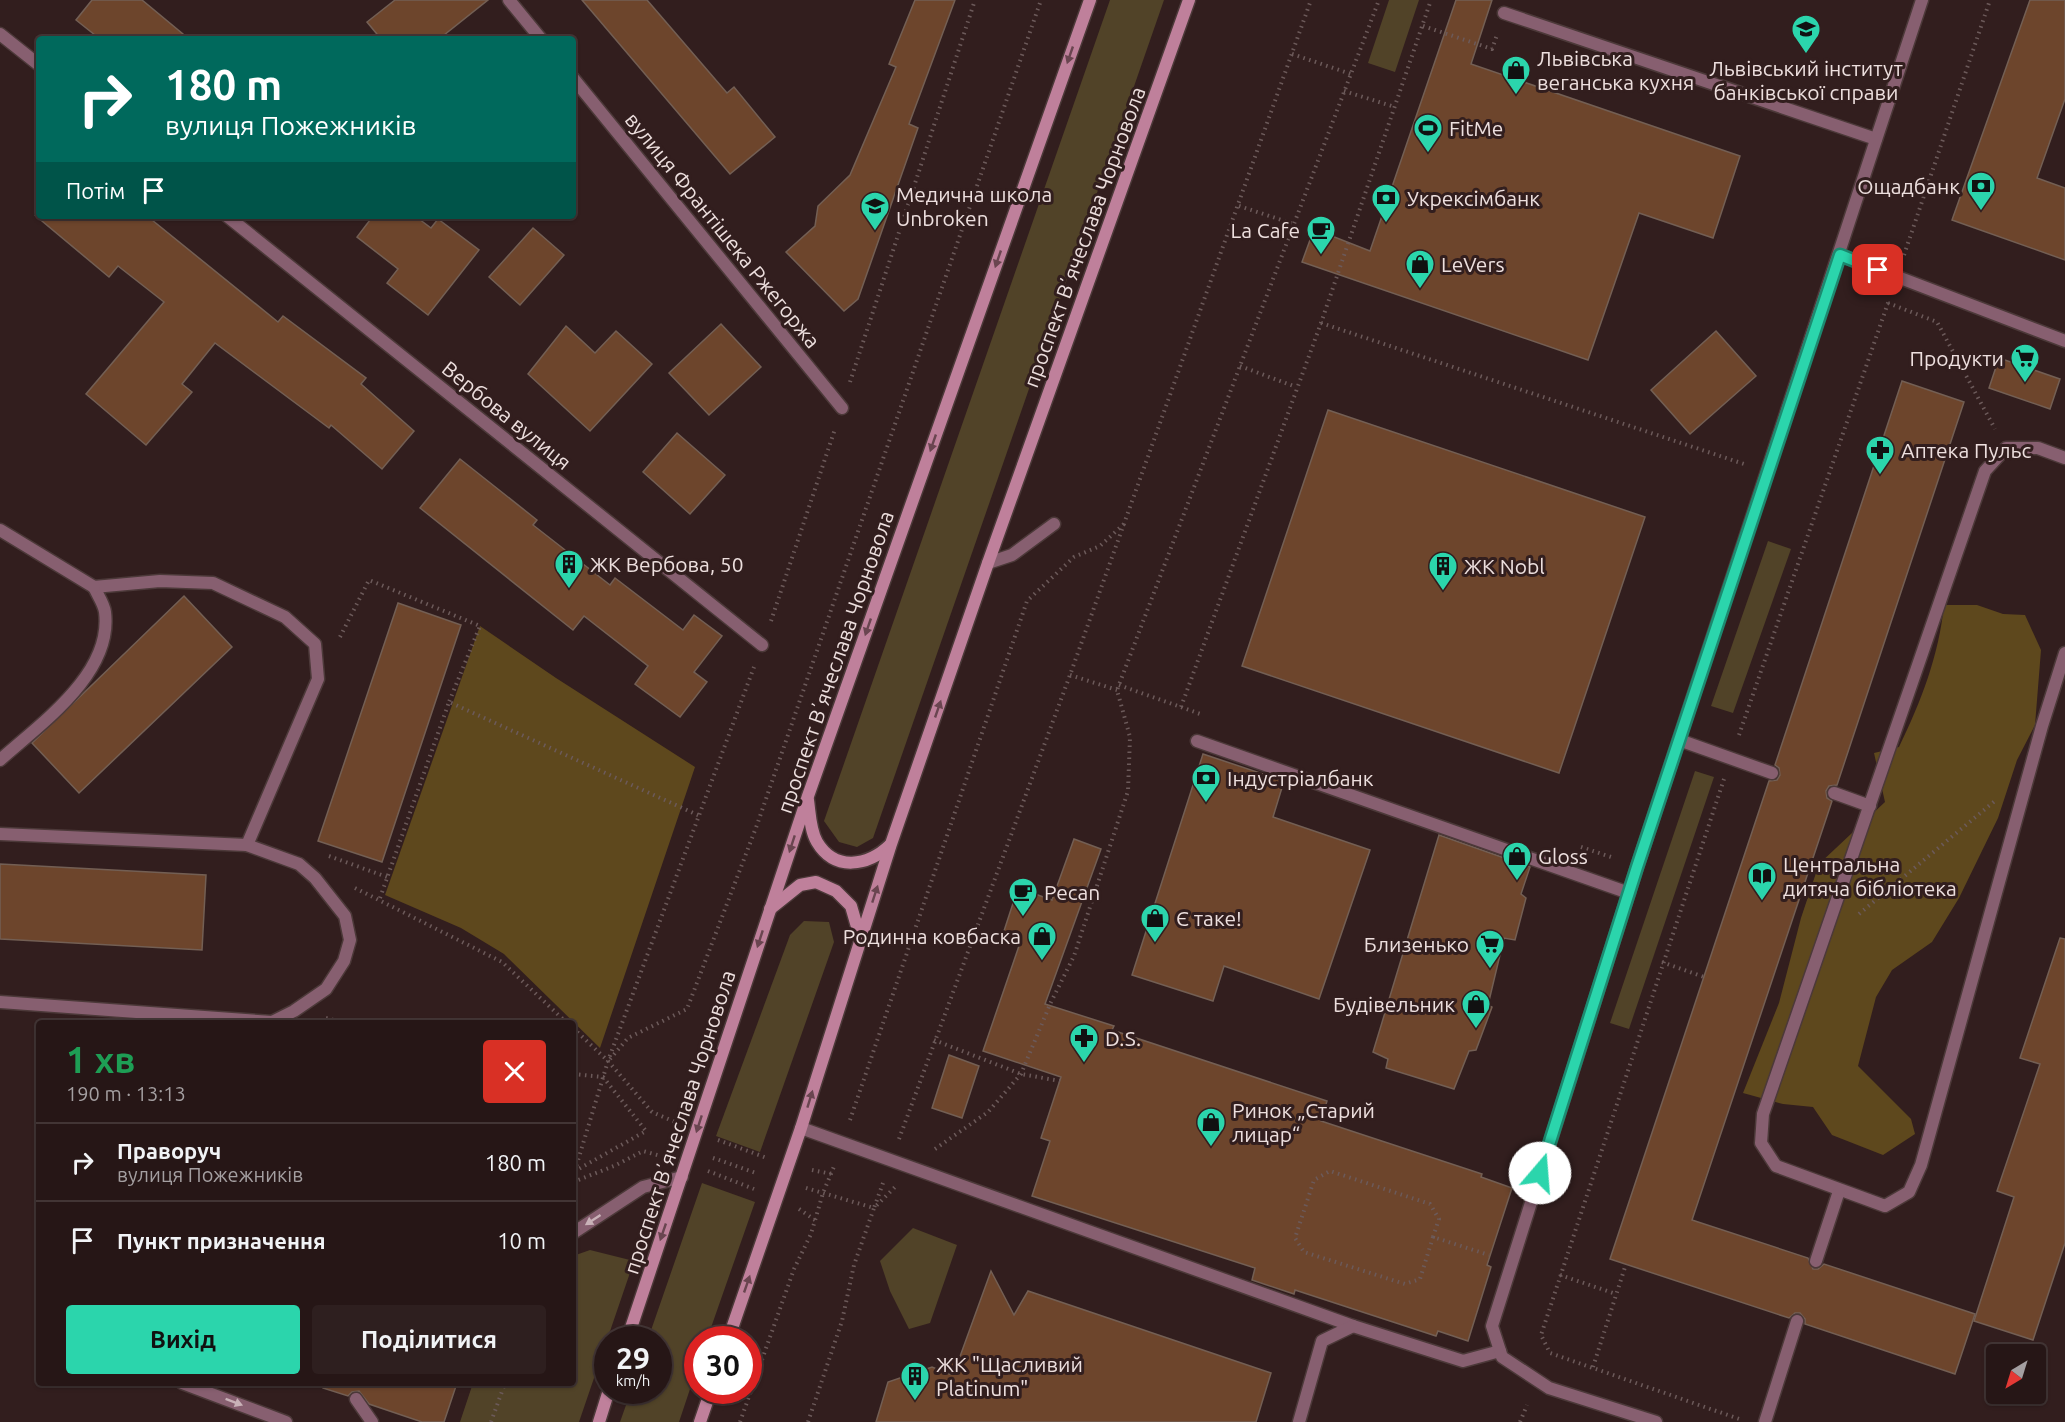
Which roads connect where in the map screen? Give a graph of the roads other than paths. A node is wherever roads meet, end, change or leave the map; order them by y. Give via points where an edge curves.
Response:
1 (509, 0) edge
2 (1090, 0) edge
3 (1189, 0) edge
4 (1922, 0) edge
5 (1504, 14) dead end
6 (0, 34) edge
7 (539, 36) edge
8 (36, 63) edge
9 (576, 82) edge
10 (1876, 139) junction
11 (231, 219) edge
12 (1840, 255) junction
13 (2065, 341) edge
14 (842, 408) road end
15 (2065, 458) edge
16 (1054, 524) dead end
17 (0, 530) edge
18 (988, 563) junction
19 (94, 587) junction
20 (762, 645) road end
21 (2065, 653) edge
22 (1679, 740) junction
23 (1197, 741) dead end
24 (0, 760) edge
25 (1772, 772) dead end
26 (1834, 793) dead end
27 (808, 796) junction
28 (1870, 806) junction
29 (0, 834) edge
30 (891, 844) junction
31 (248, 845) junction
32 (1629, 893) junction
33 (770, 909) junction
34 (860, 937) junction
35 (0, 1002) edge
36 (245, 1020) edge
37 (276, 1020) edge
38 (801, 1128) junction
39 (682, 1177) junction
40 (1839, 1191) junction
41 (576, 1231) edge
42 (1816, 1261) dead end
43 (1797, 1321) dead end
44 (632, 1326) edge
45 (733, 1326) edge
46 (1353, 1326) junction
47 (1500, 1352) junction
48 (190, 1386) edge
49 (356, 1399) dead end
50 (605, 1404) edge
51 (706, 1404) edge
52 (286, 1422) edge
53 (372, 1422) edge
54 (599, 1422) edge
55 (700, 1422) edge
56 (1299, 1422) edge
57 (1656, 1422) edge
58 (1766, 1422) edge

1 - 7 street
2 -> 27 main road, проспект Вʼячеслава Чорновола
3 - 18 main road, проспект Вʼячеслава Чорновола
4 - 10 street
5 - 10 street
6 - 8 street
9 - 14 street, вулиця Франтішека Ржегоржа
10 - 12 street
11 - 20 street, Вербова вулиця
12 - 13 street
12 - 22 street
15 - 28 street via 2038,448 2006,448 1984,471
16 - 18 street via 1012,555
17 - 19 street
30 -> 18 main road, проспект Вʼячеслава Чорновола
19 - 24 street via 105,611 102,645 84,683
19 - 31 street via 160,581 213,583 285,617 315,644 318,679
21 - 40 street via 1921,1165 1910,1192 1886,1206
22 - 25 street
22 - 32 street
23 - 32 street
26 - 28 street
27 - 30 main road via 817,842 838,861 864,862
27 -> 33 main road, проспект Вʼячеслава Чорновола
28 - 40 street via 1763,1114 1761,1143 1776,1166
29 - 31 street
34 -> 30 main road, проспект Вʼячеслава Чорновола
31 - 37 street via 299,864 315,878 345,916 350,940 344,961 326,989
32 - 47 street via 1492,1326
33 - 34 main road via 800,885 816,882 836,891 851,906
33 -> 39 main road, проспект Вʼячеслава Чорновола
38 -> 34 main road, проспект Вʼячеслава Чорновола
35 - 36 street
45 -> 38 main road, проспект Вʼячеслава Чорновола
38 - 46 street
39 -> 41 street via 643,1187
39 -> 44 main road, проспект Вʼячеслава Чорновола
40 - 42 street
43 - 58 street
46 - 47 street via 1463,1361
46 - 56 street via 1322,1341
47 - 57 street via 1549,1388
48 -> 52 street
49 - 53 street
50 - 54 main road
51 - 55 main road

